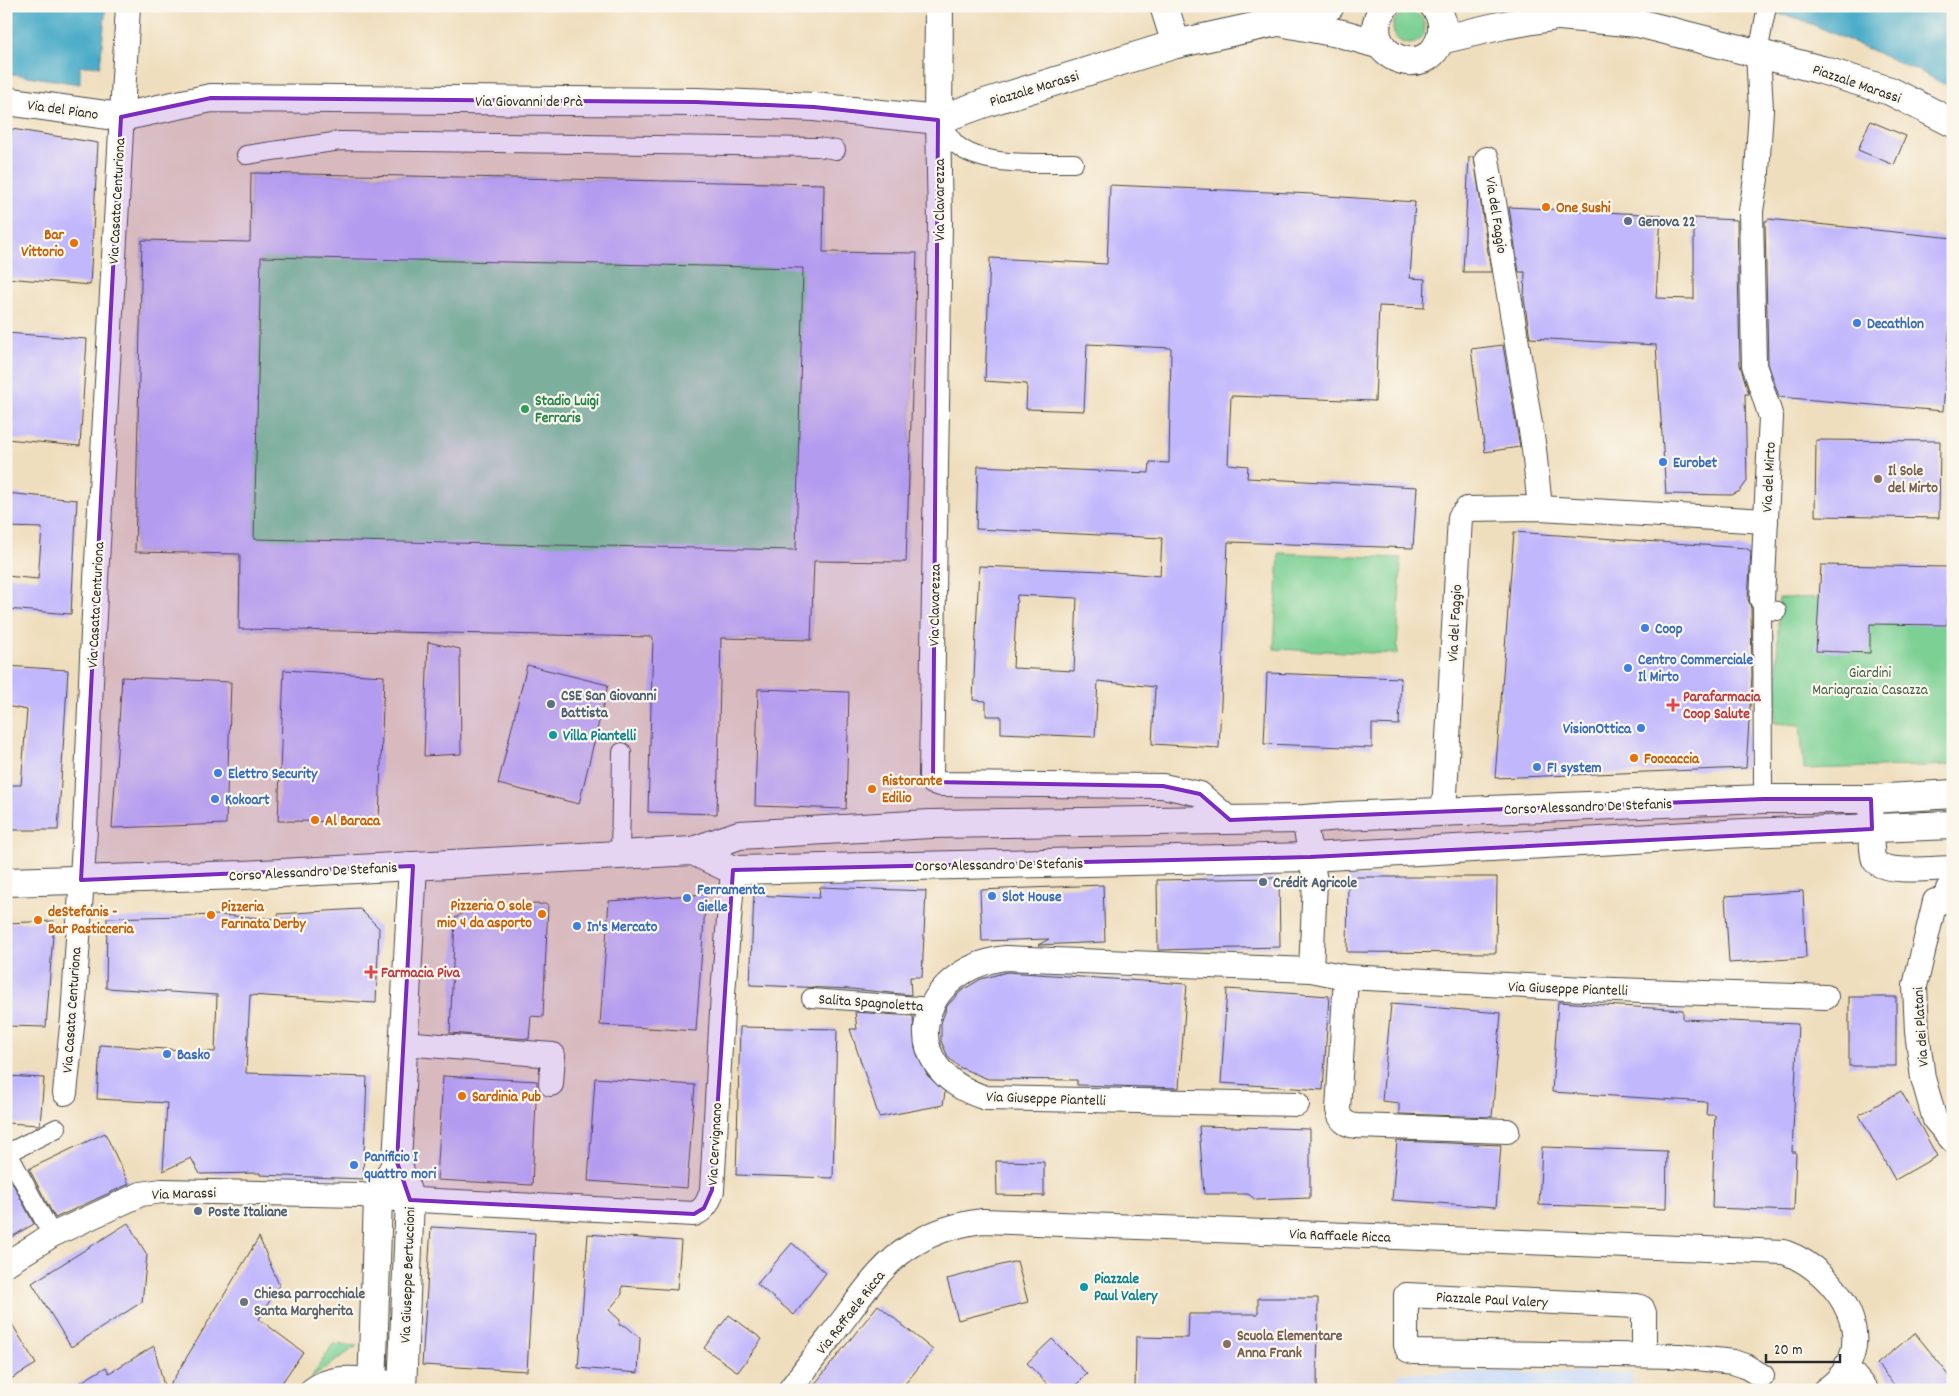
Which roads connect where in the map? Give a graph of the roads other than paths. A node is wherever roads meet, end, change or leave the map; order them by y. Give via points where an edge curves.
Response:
1 (128, 6) edge
2 (939, 6) edge
3 (1164, 6) edge
4 (1330, 6) edge
5 (1385, 6) edge
6 (1531, 6) edge
7 (1768, 6) edge
8 (1438, 7) edge
9 (1559, 16) junction
10 (1276, 22) junction
11 (1440, 40) junction
12 (1761, 40) junction
13 (1176, 44) junction
14 (1381, 45) junction
15 (6, 101) edge
16 (121, 117) junction
17 (938, 120) junction
18 (1953, 123) edge
19 (836, 150) dead end
20 (246, 155) dead end
21 (1488, 159) dead end
22 (1074, 163) dead end
23 (1540, 508) junction
24 (1766, 521) junction
25 (1767, 607) joint
26 (622, 752) dead end
27 (1763, 784) dead end
28 (1953, 794) edge
29 (1871, 798) junction
30 (1444, 812) junction
31 (1304, 819) junction
32 (1230, 820) junction
33 (1953, 825) edge
34 (1872, 829) junction
35 (693, 852) junction
36 (620, 854) junction
37 (1310, 857) junction
38 (413, 866) junction
39 (733, 870) junction
40 (1950, 878) edge
41 (81, 880) junction
42 (6, 882) edge
43 (1311, 970) junction
44 (1346, 977) junction
45 (1826, 997) dead end
46 (811, 998) dead end
47 (931, 1007) junction
48 (403, 1043) junction
49 (551, 1084) dead end
50 (65, 1093) dead end
51 (1297, 1104) dead end
52 (57, 1128) dead end
53 (1507, 1131) dead end
54 (1953, 1141) edge
55 (397, 1162) junction
56 (378, 1198) junction
57 (410, 1200) junction
58 (52, 1235) junction
59 (6, 1264) edge
60 (1644, 1355) junction
61 (1846, 1366) junction
62 (1762, 1376) dead end
63 (372, 1385) edge
64 (402, 1387) edge
65 (312, 1390) edge
66 (790, 1390) edge
67 (1825, 1390) edge
68 (1866, 1390) edge

1 - 16 street, Via Casata Centuriona
2 - 17 main road
3 - 13 main road
4 - 10 main road, Piazzale Marassi
5 - 14 main road via 1376,26
6 - 9 main road, Piazzale Marassi
7 - 12 street
8 - 11 main road via 1442,21
9 - 11 main road, Piazzale Marassi
9 - 12 main road, Piazzale Marassi
10 - 13 main road, Piazzale Marassi
10 - 14 main road, Piazzale Marassi via 1343,34
11 - 14 main road, Piazzale Marassi via 1432,53 1410,62 1392,56
12 - 18 main road, Piazzale Marassi via 1822,70 1890,91
12 - 24 street, Via del Mirto via 1761,110 1751,211 1754,365 1771,417
13 - 17 main road, Piazzale Marassi
15 - 16 main road, Via del Piano
16 - 17 main road, Via Giovanni de Prà via 211,98 696,102 814,107
16 - 41 street, Via Casata Centuriona
17 - 22 street via 956,144 980,157
17 - 32 street, Via Clavarezza via 940,204 933,782 1163,786 1200,794
19 - 20 street via 818,147 340,141
21 - 23 street, Via del Faggio via 1534,449
23 - 24 street, Via del Faggio
23 - 30 street, Via del Faggio via 1467,509 1460,517
24 - 25 street, Via del Mirto
25 - 27 street, Via del Mirto
26 - 36 street
28 - 29 main road, Corso Alessandro De Stefanis
29 - 30 main road, Corso Alessandro De Stefanis via 1763,799
29 - 34 street
30 - 31 main road, Corso Alessandro De Stefanis
31 - 32 main road, Corso Alessandro De Stefanis
31 - 37 street
32 - 35 main road, Corso Alessandro De Stefanis via 930,824 739,835
33 - 34 main road, Corso Alessandro De Stefanis
34 - 37 main road, Corso Alessandro De Stefanis via 1734,833
34 - 40 street via 1874,860 1883,868
35 - 36 main road, Corso Alessandro De Stefanis
35 - 39 main road, Corso Alessandro De Stefanis
36 - 38 main road, Corso Alessandro De Stefanis
37 - 39 main road, Corso Alessandro De Stefanis
37 - 43 street via 1314,881
38 - 41 main road, Corso Alessandro De Stefanis
38 - 48 main road, Via Giuseppe Bertuccioni
39 - 57 street, Via Cervignano via 712,1190 704,1208 694,1214
40 - 54 street, Via dei Platani via 1948,901 1936,902 1915,986 1923,1078 1935,1120
41 - 42 main road, Corso Alessandro De Stefanis
41 - 50 street, Via Casata Centuriona
43 - 44 street, Via Giuseppe Piantelli
43 - 47 street, Via Giuseppe Piantelli via 1006,958 988,960 963,972 939,993
44 - 45 street, Via Giuseppe Piantelli
44 - 53 street via 1338,1110 1342,1120 1356,1126
46 - 47 street, Salita Spagnoletta
47 - 51 street, Via Giuseppe Piantelli via 926,1022 926,1040 933,1060 955,1083 986,1098
48 - 49 street via 553,1054
48 - 55 main road, Via Giuseppe Bertuccioni
52 - 58 street via 8,1153
55 - 56 main road, Via Giuseppe Bertuccioni
55 - 57 main road, Via Giuseppe Bertuccioni
56 - 57 street, Via Cervignano
56 - 58 street, Via Marassi via 162,1191 141,1194
56 - 63 main road, Via Giuseppe Bertuccioni
57 - 64 main road, Via Giuseppe Bertuccioni
58 - 59 street, Via Marassi
60 - 60 street, Piazzale Paul Valery via 1644,1313 1637,1306 1406,1294 1406,1344 1408,1350 1414,1352
60 - 62 street, Piazzale Paul Valery via 1733,1362
61 - 66 street, Via Raffaele Ricca via 1853,1351 1854,1335 1848,1307 1839,1292 1807,1262 1784,1252 983,1221 939,1232 914,1244 891,1261
61 - 67 street, Via Raffaele Ricca
61 - 68 street
63 - 64 street
63 - 65 street via 334,1380

